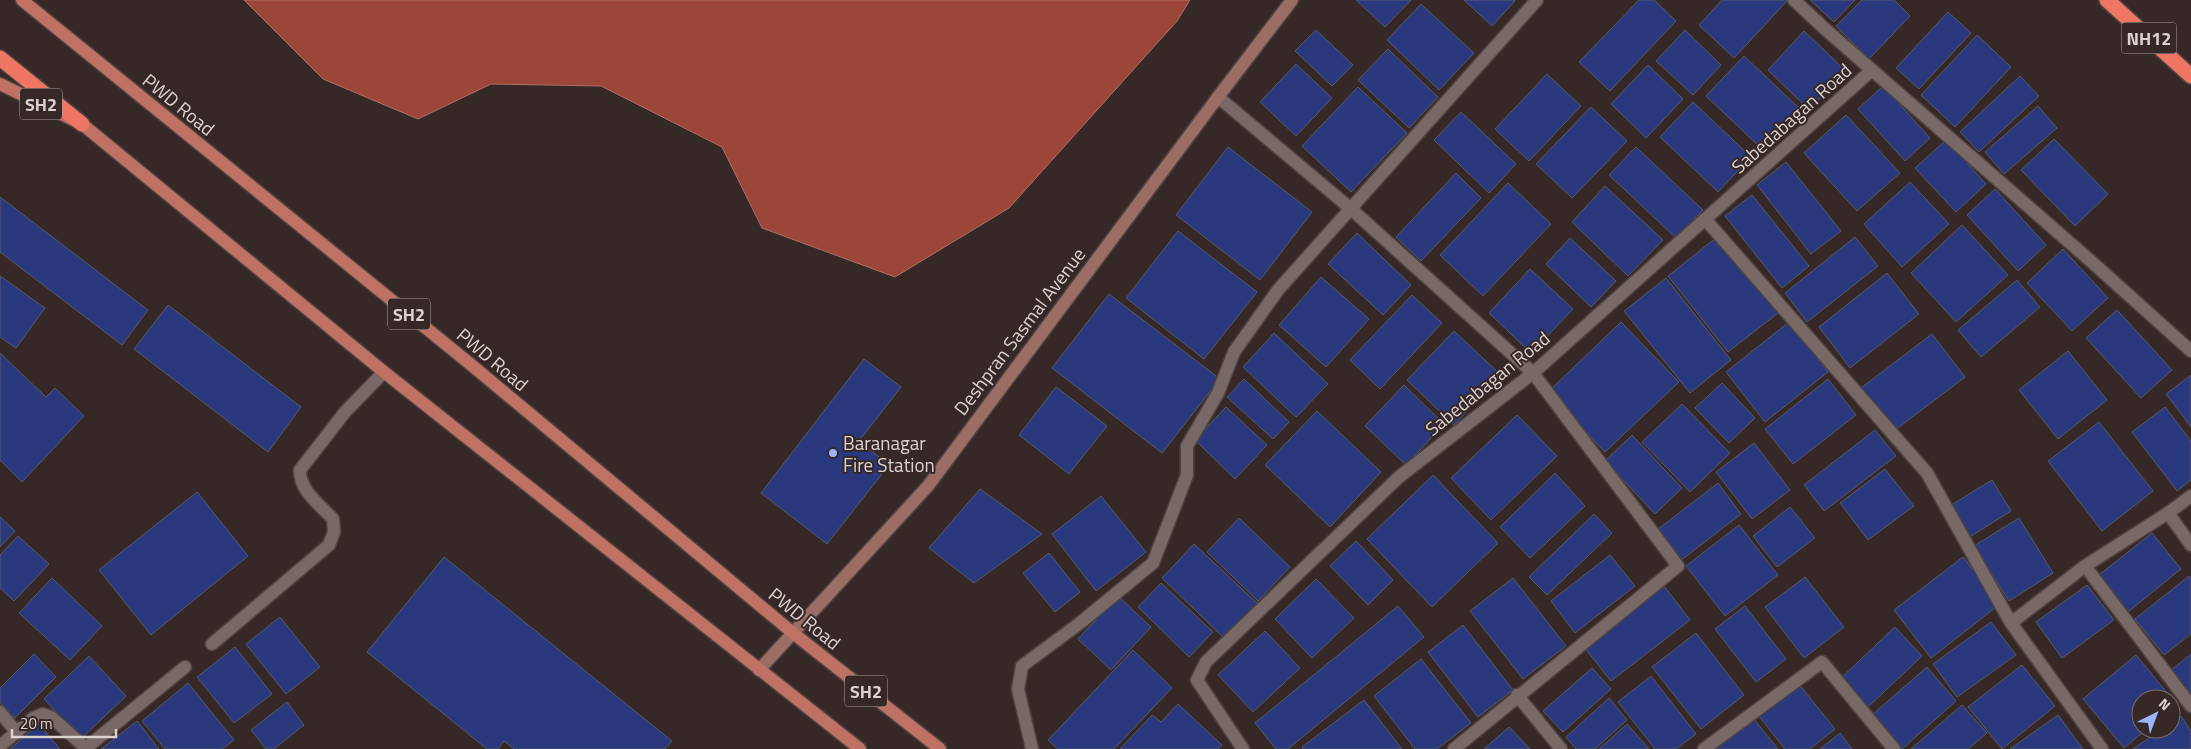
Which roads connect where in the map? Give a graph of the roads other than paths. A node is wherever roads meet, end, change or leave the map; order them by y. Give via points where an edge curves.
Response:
1 (22, 0) edge
2 (1292, 0) edge
3 (1537, 0) edge
4 (1794, 0) edge
5 (2107, 0) edge
6 (0, 58) edge
7 (1872, 70) junction
8 (2191, 76) edge
9 (0, 84) edge
10 (1218, 96) junction
11 (82, 124) junction
12 (1350, 208) junction
13 (1705, 219) junction
14 (2191, 351) edge
15 (384, 372) junction
16 (1533, 373) junction
17 (2191, 496) edge
18 (2168, 513) junction
19 (2191, 545) edge
20 (2085, 566) junction
21 (2011, 623) junction
22 (793, 633) junction
23 (212, 644) dead end
24 (186, 667) dead end
25 (759, 670) junction
26 (1517, 695) junction
27 (2191, 706) edge
28 (0, 712) edge
29 (17, 733) junction
30 (0, 746) edge
31 (86, 748) edge
32 (860, 749) edge
33 (940, 749) edge
34 (1032, 749) edge
35 (1243, 749) edge
36 (1454, 749) edge
37 (1561, 749) edge
38 (1704, 749) edge
39 (1894, 749) edge
40 (2102, 749) edge

1 - 22 main road, PWD Road / SH2 via 469,363
2 - 10 street, Deshpran Sasmal Avenue
3 - 12 street
4 - 7 street
5 - 8 highway, NH12
6 - 11 highway
7 - 13 street, Sabedabagan Road
7 - 14 street
9 - 11 main road, SH2
10 - 12 street
10 - 22 street, Deshpran Sasmal Avenue via 928,486
11 - 15 main road, SH2
12 - 16 street
12 - 34 street via 1278,290 1234,352 1218,393 1187,446 1187,475 1153,563 1022,666 1018,689
13 - 16 street, Sabedabagan Road
13 - 21 street via 1927,473
15 - 23 street via 345,412 300,470 300,481 306,490 334,519 329,545
15 - 25 main road, SH2
16 - 26 street via 1678,566
16 - 35 street, Sabedabagan Road via 1399,477 1206,662 1197,680
17 - 18 street
18 - 19 street
18 - 20 street
20 - 21 street
20 - 27 street
21 - 40 street
22 - 25 street, Deshpran Sasmal Avenue
22 - 33 main road, PWD Road / SH2
24 - 31 street
25 - 32 main road, SH2
26 - 36 street
26 - 37 street
28 - 29 street
29 - 30 street
29 - 31 street via 33,718 43,714
38 - 39 street via 1822,662

